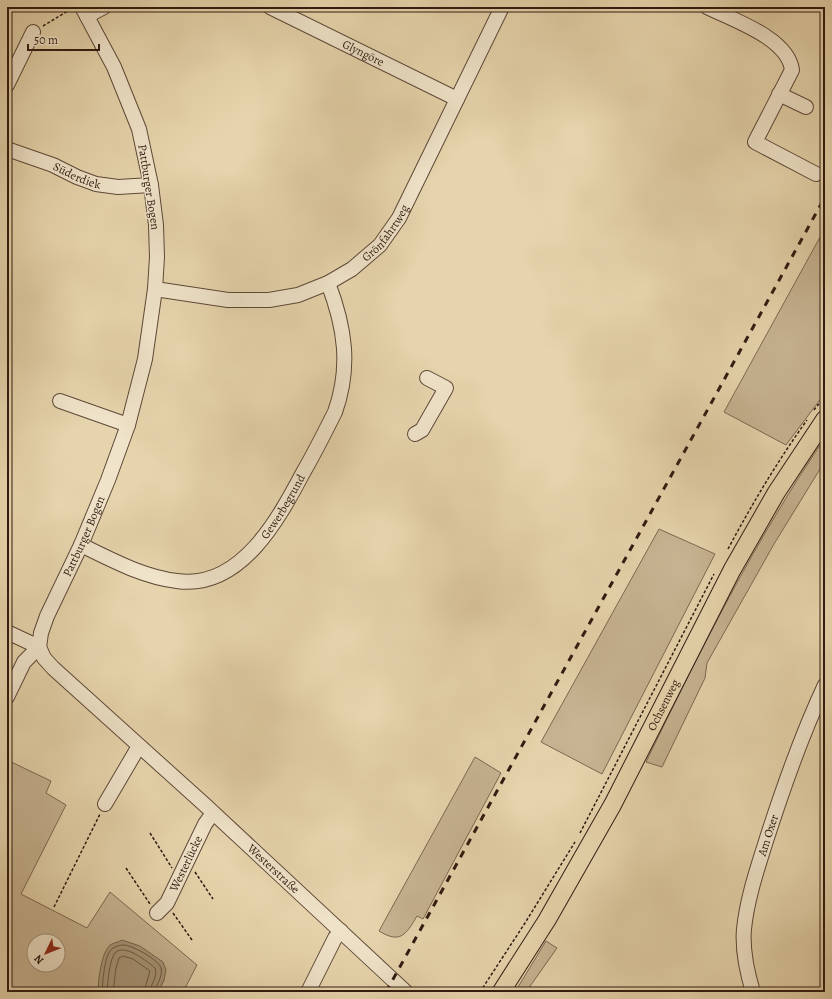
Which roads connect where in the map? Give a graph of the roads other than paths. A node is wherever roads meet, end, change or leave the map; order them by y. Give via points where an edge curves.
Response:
1 (104, 7) edge
2 (270, 7) edge
3 (502, 7) edge
4 (707, 7) edge
5 (84, 12) edge
6 (33, 32) road end
7 (7, 85) edge
8 (779, 94) junction
9 (457, 99) junction
10 (806, 107) dead end
11 (7, 149) edge
12 (816, 174) dead end
13 (151, 185) junction
14 (328, 282) junction
15 (155, 289) junction
16 (427, 378) dead end
17 (60, 401) dead end
18 (825, 419) edge
19 (128, 425) junction
20 (415, 434) dead end
21 (81, 545) junction
22 (7, 632) edge
23 (39, 647) junction
24 (825, 685) edge
25 (7, 697) edge
26 (139, 746) junction
27 (105, 804) road end
28 (213, 813) junction
29 (157, 913) road end
30 (341, 931) junction
31 (308, 992) edge
32 (406, 992) edge
33 (501, 992) edge
34 (752, 992) edge

1 - 5 street
2 - 9 street, Glyngöre
3 - 9 street, Grönfahrtweg
4 - 8 street via 763,34 787,55 792,70
5 - 13 street, Pattburger Bogen via 114,67 139,129
6 - 7 street
8 - 10 street
8 - 12 street via 755,142
9 - 14 street, Grönfahrtweg via 399,218 384,240 352,269
11 - 13 street, Süderdiek via 96,184 118,187
13 - 15 street, Pattburger Bogen via 156,225
14 - 15 street, Grönfahrtweg via 298,295 269,300 228,300
14 - 21 street, Gewerbegrund via 336,303 345,347 341,397 336,412 283,511 264,537 243,559 229,569 211,578 190,582 153,576
15 - 19 street, Pattburger Bogen via 145,359
16 - 20 street via 446,388 422,430
17 - 19 street
18 - 33 main road, Ochsenweg via 772,499 732,570 613,804 547,920
19 - 21 street, Pattburger Bogen
21 - 23 street, Pattburger Bogen via 47,616
22 - 23 street
23 - 25 street via 24,662
23 - 26 street, Westerstraße via 53,668
24 - 34 street, Am Oxer via 802,735 749,896 744,946 746,970
26 - 27 street
26 - 28 street, Westerstraße
28 - 29 street, Westerlücke via 205,824 167,903
28 - 30 street, Westerstraße
30 - 31 street
30 - 32 street, Westerstraße

